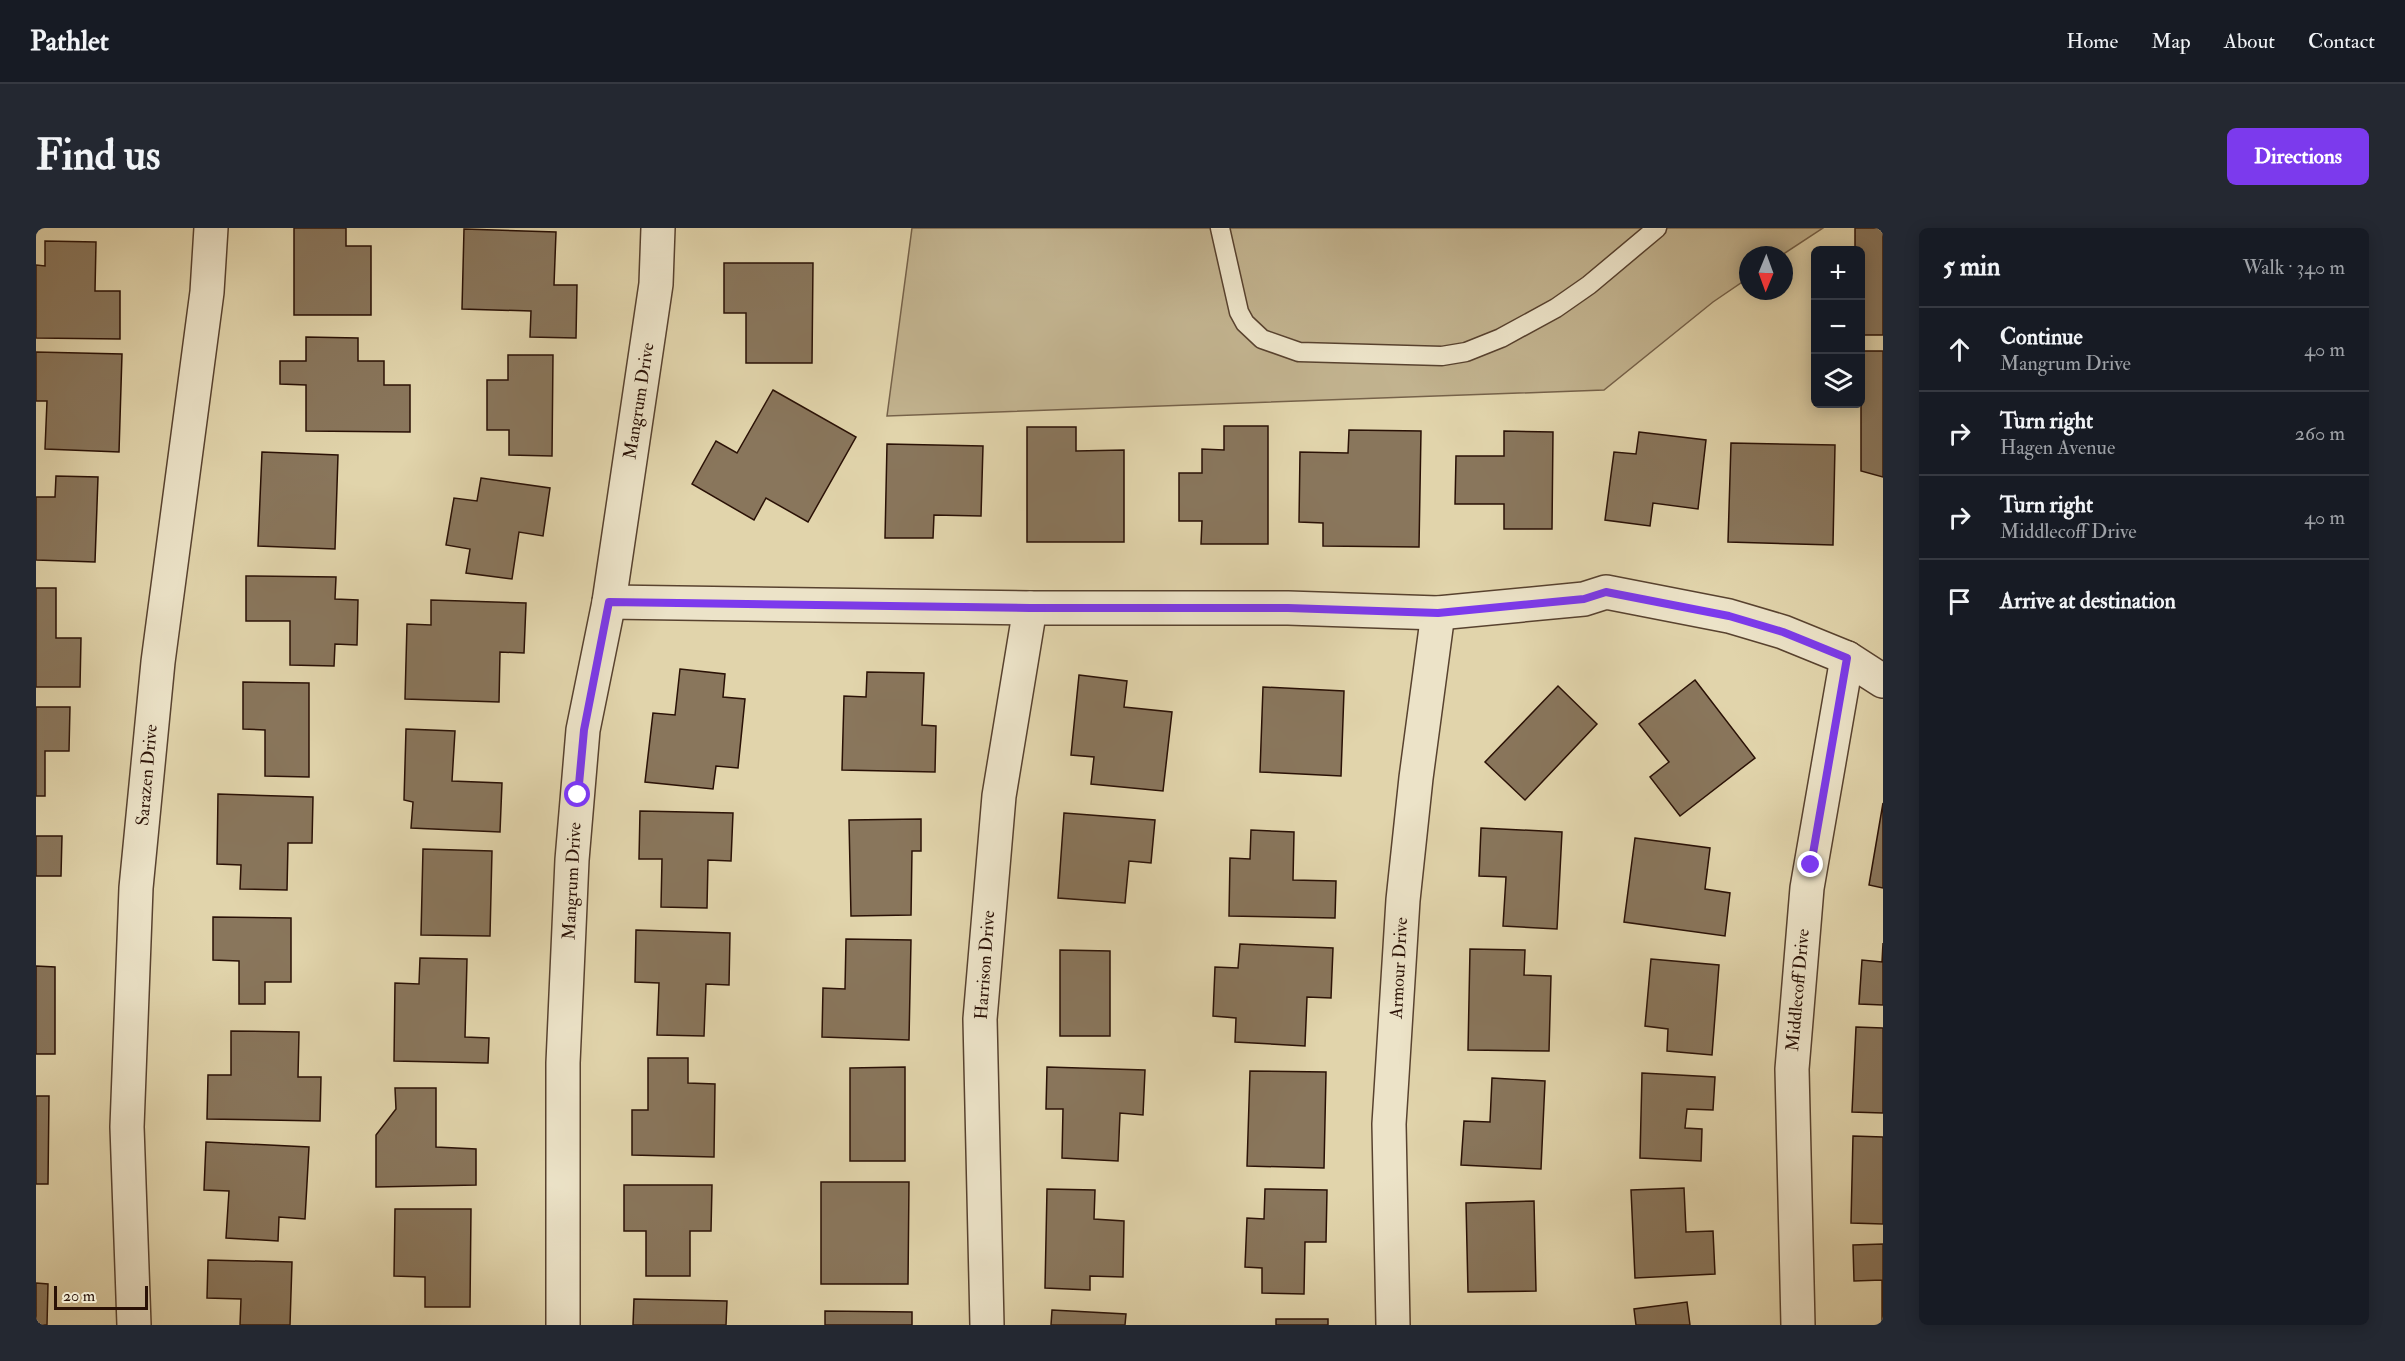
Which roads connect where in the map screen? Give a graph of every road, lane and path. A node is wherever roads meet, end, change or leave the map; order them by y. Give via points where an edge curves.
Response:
1 (211, 228) edge
2 (658, 228) edge
3 (1220, 228) edge
4 (1657, 228) edge
5 (609, 602) junction
6 (1030, 608) junction
7 (1438, 613) junction
8 (1847, 658) junction
9 (1883, 681) edge
10 (134, 1325) edge
11 (563, 1325) edge
12 (987, 1325) edge
13 (1394, 1325) edge
14 (1798, 1325) edge

1 - 10 street, Sarazen Drive via 207,292 158,662 136,888 127,1127
2 - 5 street, Mangrum Drive via 657,284
3 - 4 lane via 1239,312 1262,339 1299,352 1442,356 1485,346 1556,308
5 - 6 street
5 - 11 street, Mangrum Drive via 584,730 572,861 563,1063
6 - 7 street via 1288,608
6 - 12 street, Harrison Drive via 999,796 980,1019
7 - 8 street via 1584,599 1606,592 1729,616 1783,632
7 - 13 street, Armour Drive via 1402,911 1389,1124
8 - 9 street
8 - 14 street, Middlecoff Drive via 1807,888 1792,1069

